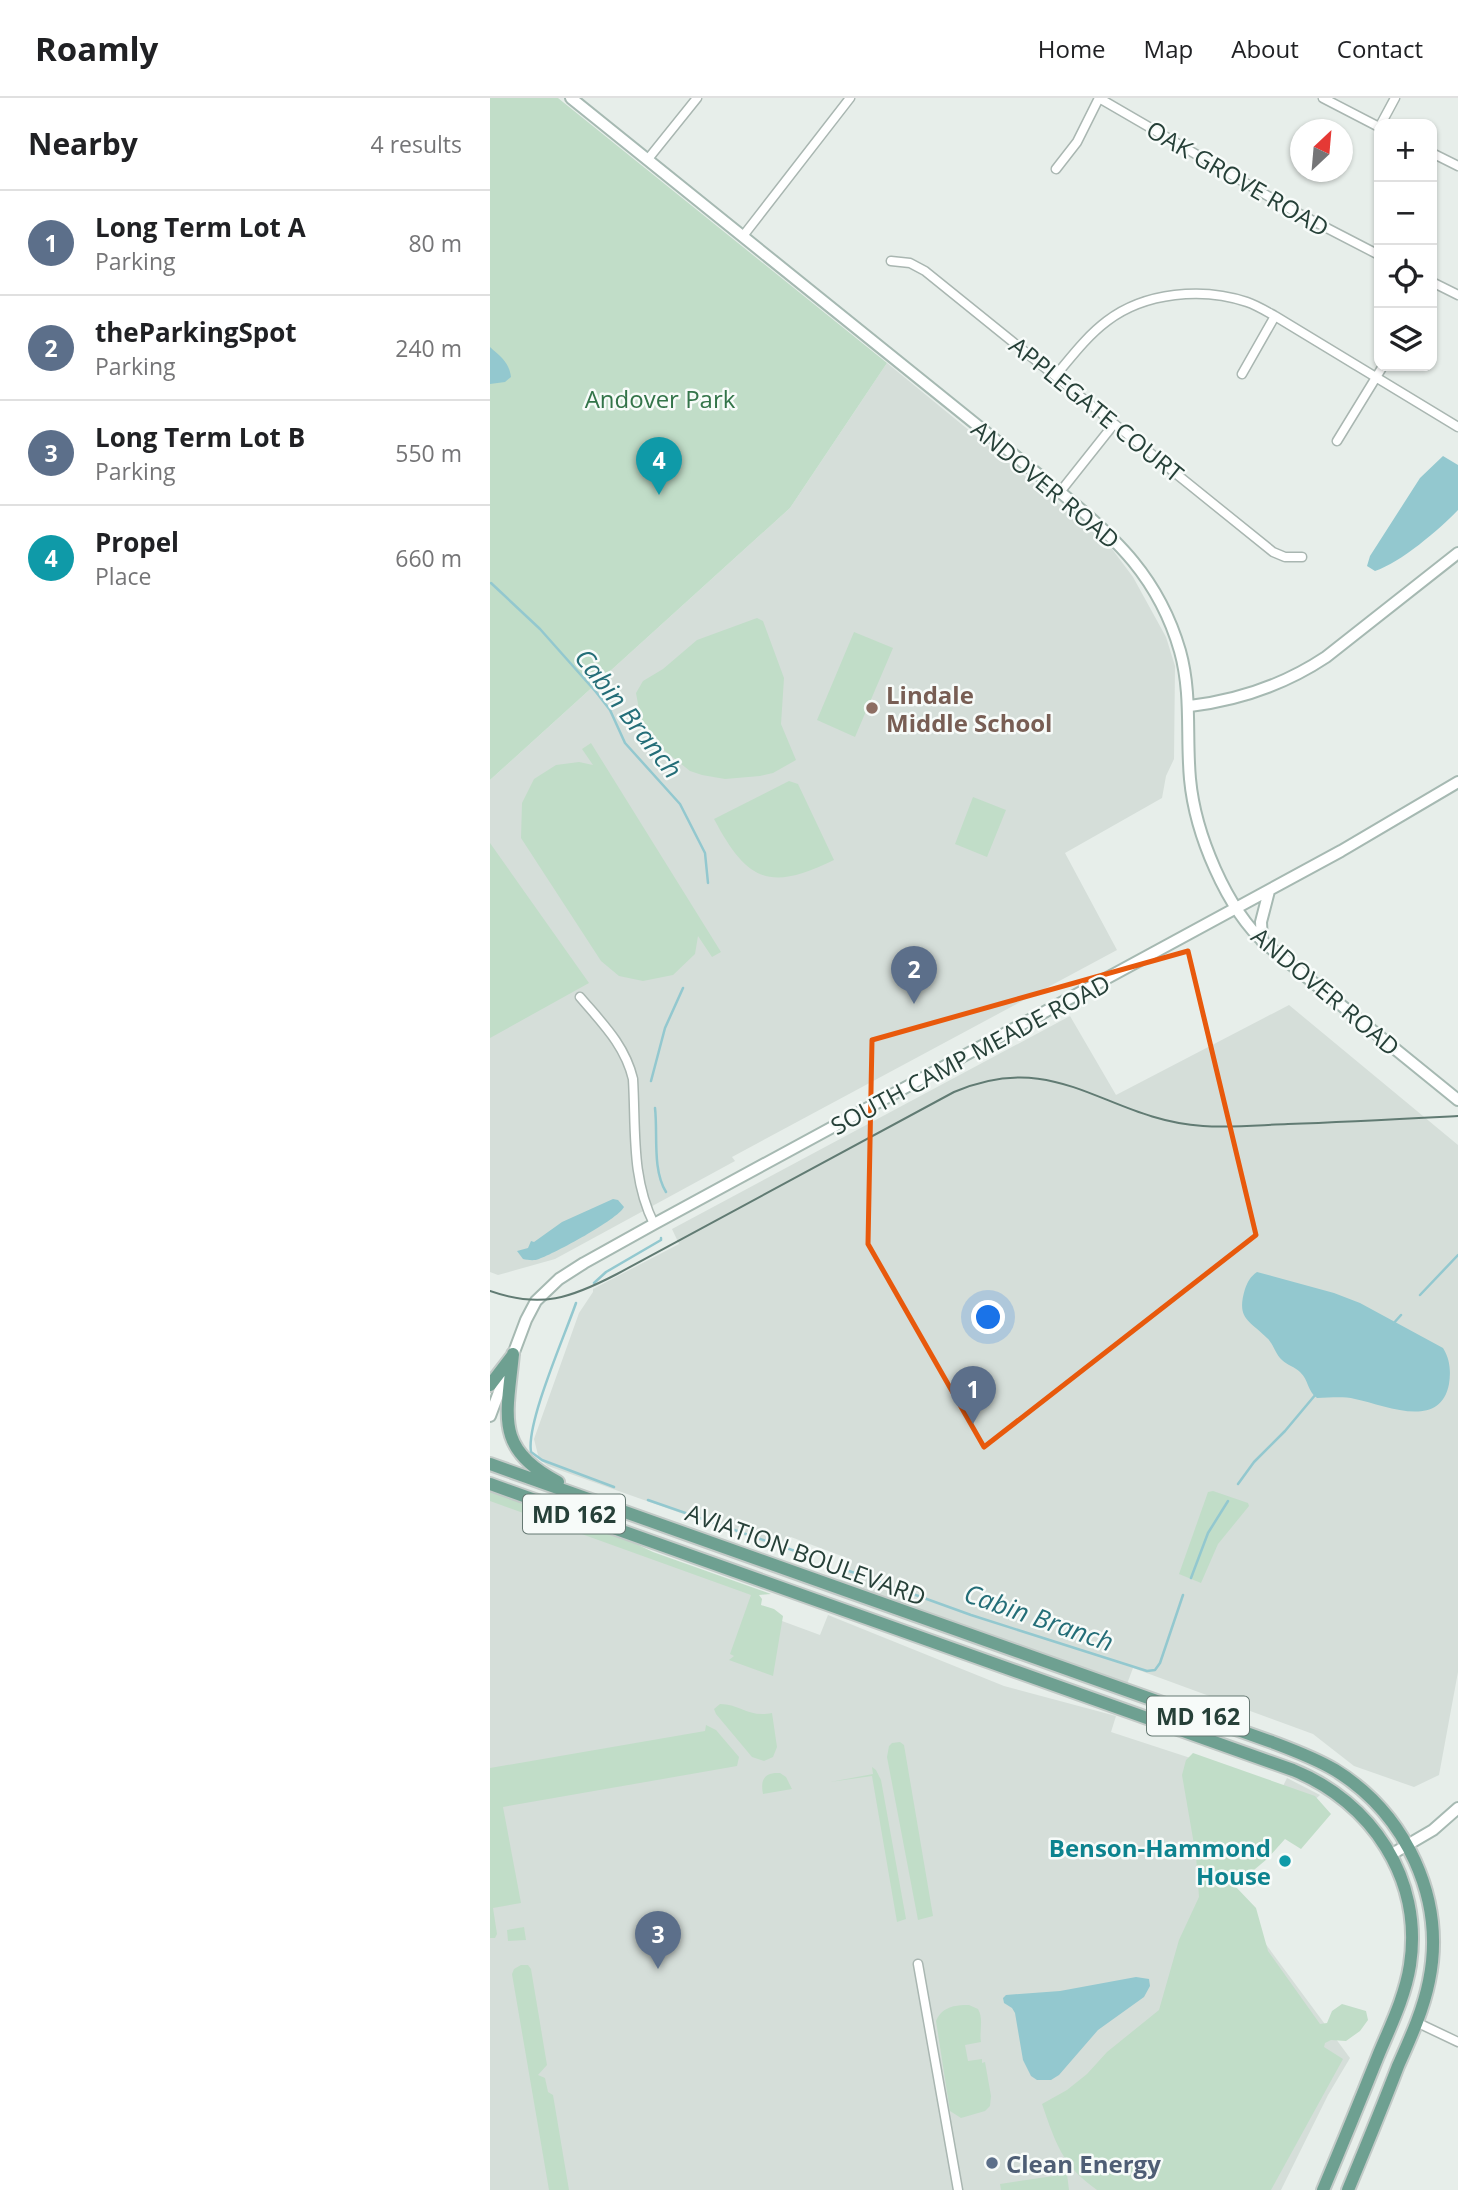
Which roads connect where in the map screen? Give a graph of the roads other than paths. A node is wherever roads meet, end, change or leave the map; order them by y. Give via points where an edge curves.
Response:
1 (571, 98) edge
2 (697, 98) edge
3 (850, 98) edge
4 (1099, 98) edge
5 (1323, 98) edge
6 (1395, 98) edge
7 (1384, 119) edge
8 (1374, 123) edge
9 (1437, 156) edge
10 (648, 159) junction
11 (1458, 166) edge
12 (1056, 169) dead end
13 (743, 236) junction
14 (1374, 252) edge
15 (891, 261) dead end
16 (1437, 286) edge
17 (1458, 295) edge
18 (1275, 316) junction
19 (1380, 371) edge
20 (1242, 373) dead end
21 (1056, 375) junction
22 (1376, 377) junction
23 (1114, 424) junction
24 (1458, 427) edge
25 (1337, 441) dead end
26 (1060, 492) junction
27 (1458, 553) edge
28 (1301, 557) dead end
29 (1189, 706) junction
30 (1458, 782) edge
31 (1269, 891) junction
32 (1236, 908) junction
33 (1262, 941) junction
34 (580, 997) dead end
35 (1458, 1100) edge
36 (654, 1224) junction
37 (513, 1354) junction
38 (490, 1385) edge
39 (490, 1416) edge
40 (490, 1464) edge
41 (490, 1484) edge
42 (602, 1504) junction
43 (1174, 1707) junction
44 (1153, 1720) junction
45 (1458, 1808) edge
46 (1408, 1845) junction
47 (1392, 1854) junction
48 (918, 1964) dead end
49 (1416, 2022) junction
50 (1458, 2042) edge
51 (958, 2190) edge
52 (1323, 2190) edge
53 (1348, 2190) edge

1 - 10 main road, ANDOVER ROAD
2 - 10 street
3 - 13 street
4 - 12 street via 1077,142
4 - 14 street, OAK GROVE ROAD
5 - 8 street
6 - 7 street
9 - 11 street
10 - 13 main road, ANDOVER ROAD
13 - 26 main road, ANDOVER ROAD
15 - 21 street, APPLEGATE COURT via 925,271
16 - 17 street
18 - 20 street
18 - 21 street via 1226,296 1154,299 1109,319
18 - 22 street
19 - 22 street
21 - 23 street, APPLEGATE COURT
22 - 24 street
22 - 25 street
23 - 26 street
23 - 28 street, APPLEGATE COURT via 1273,552
26 - 29 main road, ANDOVER ROAD via 1123,548 1154,590 1180,650
27 - 29 main road via 1306,670 1254,692
29 - 32 main road, ANDOVER ROAD via 1193,803 1211,858
30 - 31 main road, SOUTH CAMP MEADE ROAD
31 - 32 main road, SOUTH CAMP MEADE ROAD
31 - 33 main road via 1261,922
32 - 33 main road, ANDOVER ROAD
32 - 36 main road, SOUTH CAMP MEADE ROAD
33 - 35 main road, ANDOVER ROAD
34 - 36 street via 616,1039 630,1064 638,1177
36 - 37 main road, SOUTH CAMP MEADE ROAD via 584,1263 547,1290 533,1306
37 - 38 main road
37 - 39 main road, SOUTH CAMP MEADE ROAD
37 - 42 main road via 507,1420 515,1447 532,1467
40 - 42 main road, AVIATION BOULEVARD / MD 162
41 - 44 main road, AVIATION BOULEVARD / MD 162
42 - 43 main road, AVIATION BOULEVARD / MD 162
43 - 44 main road
43 - 46 main road, AVIATION BOULEVARD / MD 162 via 1335,1770 1378,1805
44 - 47 main road, AVIATION BOULEVARD / MD 162 via 1314,1779 1359,1813
45 - 46 main road
46 - 47 main road
46 - 49 main road, AVIATION BOULEVARD / MD 162 via 1428,1896 1433,1941 1429,1982
47 - 52 main road, AVIATION BOULEVARD / MD 162 via 1411,1919 1407,1979
48 - 51 street
49 - 50 street
49 - 53 main road, AVIATION BOULEVARD / MD 162

